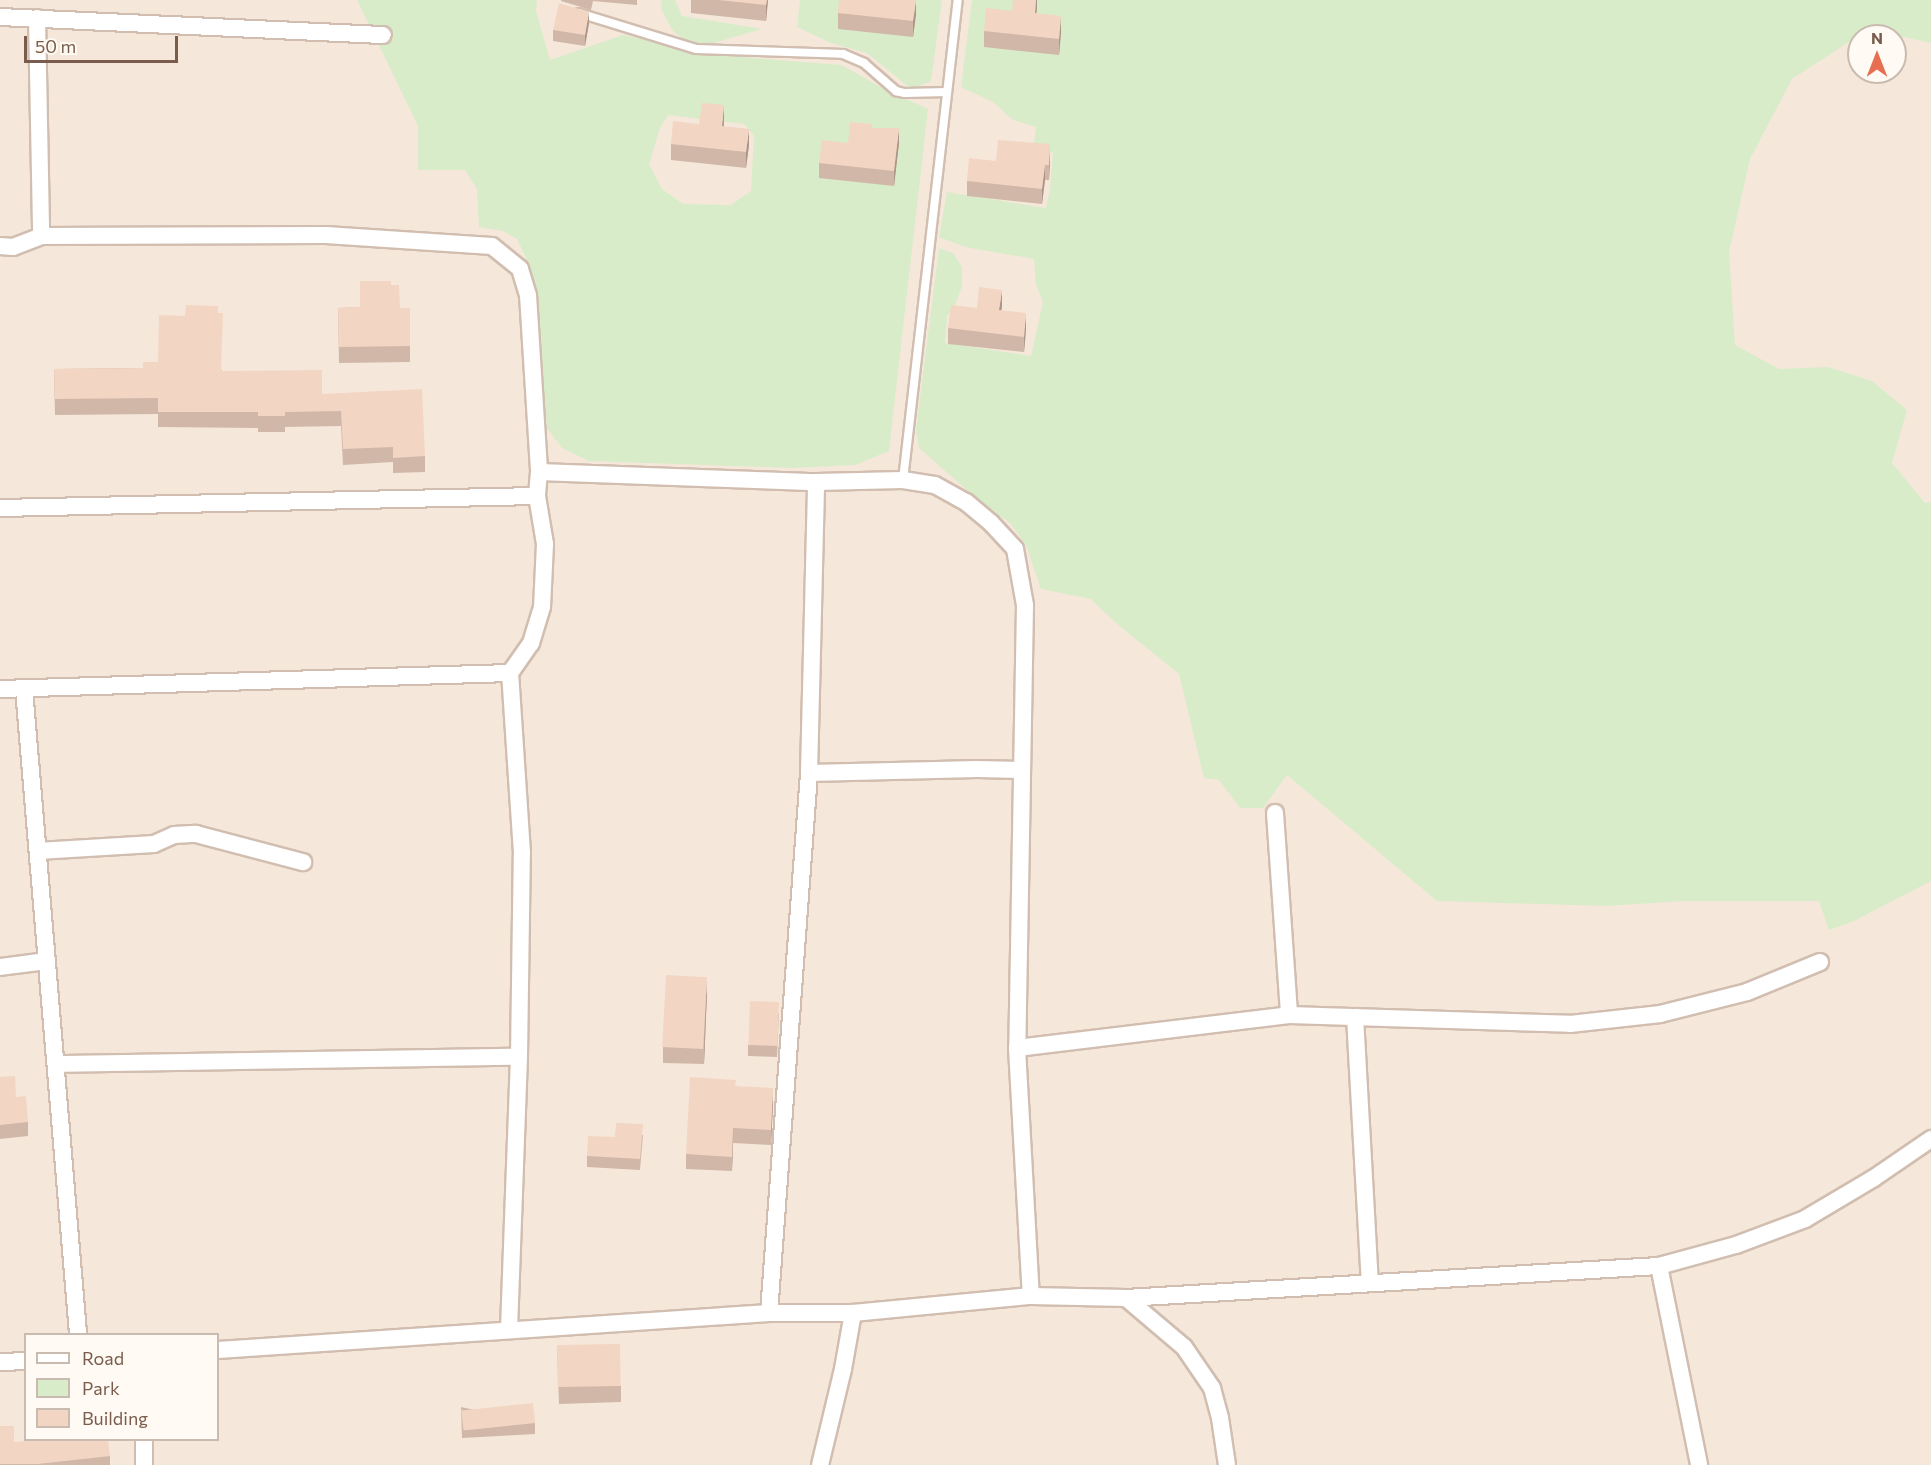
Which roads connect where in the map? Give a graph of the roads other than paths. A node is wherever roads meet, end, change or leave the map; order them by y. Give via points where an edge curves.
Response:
1 (958, 0) edge
2 (570, 11) edge
3 (0, 17) edge
4 (37, 18) junction
5 (383, 35) dead end
6 (947, 92) junction
7 (41, 236) junction
8 (0, 246) edge
9 (539, 472) junction
10 (903, 480) junction
11 (816, 482) junction
12 (537, 496) junction
13 (0, 508) edge
14 (510, 673) junction
15 (0, 689) edge
16 (24, 689) junction
17 (1022, 770) junction
18 (809, 774) junction
19 (1275, 813) dead end
20 (38, 851) junction
21 (303, 862) dead end
22 (47, 961) junction
23 (1820, 962) dead end
24 (0, 968) edge
25 (1289, 1015) junction
26 (1355, 1017) junction
27 (1017, 1048) junction
28 (519, 1057) junction
29 (56, 1064) junction
30 (1931, 1139) edge
31 (1659, 1266) junction
32 (1370, 1283) junction
33 (1030, 1296) junction
34 (1126, 1298) junction
35 (769, 1313) junction
36 (853, 1313) junction
37 (508, 1329) junction
38 (78, 1333) edge
39 (219, 1350) edge
40 (24, 1361) edge
41 (0, 1362) edge
42 (144, 1441) edge
43 (144, 1465) edge
44 (820, 1465) edge
45 (1227, 1465) edge
46 (1699, 1465) edge

1 - 6 lane
2 - 6 lane via 696,49 843,54 864,63 896,91
3 - 4 street
4 - 5 street
4 - 7 street
6 - 10 lane
7 - 8 street via 13,247
7 - 9 street via 326,235 492,246 520,269 528,295
9 - 11 street
9 - 12 street
10 - 11 street
10 - 17 street via 935,485 966,502 1015,549 1025,605
11 - 18 street
12 - 13 street
12 - 14 street via 545,544 542,607 531,643
14 - 16 street
14 - 28 street via 522,853
15 - 16 street
16 - 20 street
17 - 18 street
17 - 27 street
18 - 35 street
19 - 25 street
20 - 21 street via 154,844 174,836 196,834
20 - 22 street
22 - 24 street
22 - 29 street
23 - 26 street via 1747,992 1660,1014 1570,1024
25 - 26 street
25 - 27 street
26 - 32 street
27 - 33 street
28 - 29 street
28 - 37 street
29 - 38 street
30 - 31 street via 1805,1218 1736,1245
31 - 32 street
31 - 46 street
32 - 34 street
33 - 34 street
33 - 36 street
34 - 45 street via 1184,1347 1212,1388
35 - 36 street
35 - 37 street
36 - 44 street
37 - 39 street
40 - 41 street
42 - 43 street

